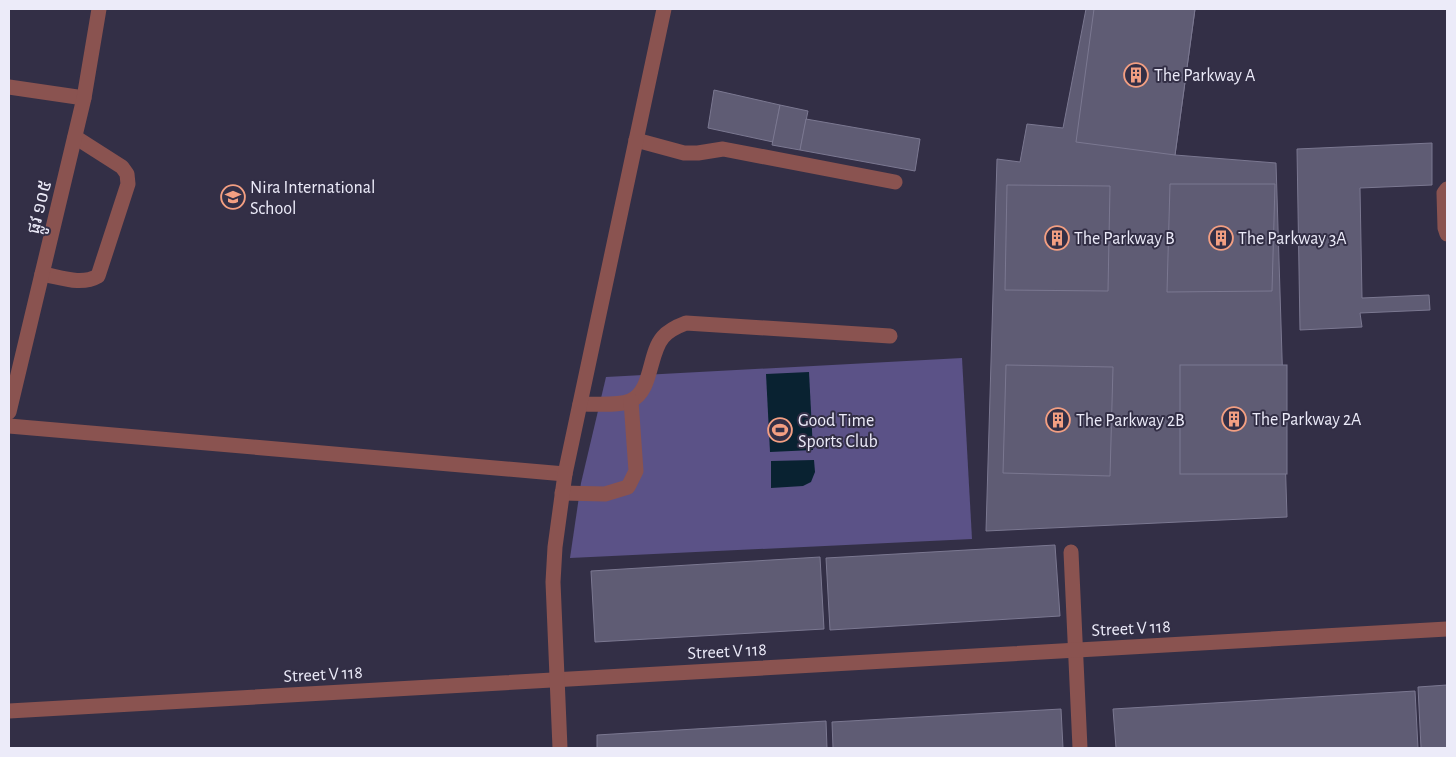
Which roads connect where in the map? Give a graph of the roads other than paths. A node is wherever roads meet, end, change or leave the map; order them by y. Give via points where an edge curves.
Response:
1 (100, 9) edge
2 (664, 9) edge
3 (9, 87) edge
4 (84, 98) junction
5 (75, 137) junction
6 (636, 140) junction
7 (895, 182) dead end
8 (1447, 188) edge
9 (1447, 234) edge
10 (42, 274) junction
11 (890, 336) dead end
12 (631, 400) junction
13 (580, 404) junction
14 (9, 412) edge
15 (9, 426) edge
16 (565, 474) junction
17 (562, 494) junction
18 (1071, 552) dead end
19 (1447, 629) edge
20 (1074, 650) junction
21 (556, 680) junction
22 (9, 711) edge
23 (560, 748) edge
24 (1080, 748) edge

1 - 4 street, ផ្លូវ ១០៥
2 - 6 street
3 - 4 street
4 - 5 street, ផ្លូវ ១០៥
5 - 10 street, ផ្លូវ ១០៥
5 - 10 street via 122,166 128,184 98,276 81,281
6 - 7 street via 684,152 723,148
6 - 13 street
8 - 9 street via 1444,193
10 - 14 street, ផ្លូវ ១០៥
11 - 12 street via 686,323 662,338 639,395
12 - 13 street
12 - 17 street via 636,471 628,487 606,494
13 - 16 street
15 - 16 street
16 - 17 street
17 - 21 street via 552,582
18 - 20 street
19 - 20 street, Street V 118
20 - 21 street, Street V 118
20 - 24 street
21 - 22 street, Street V 118
21 - 23 street

